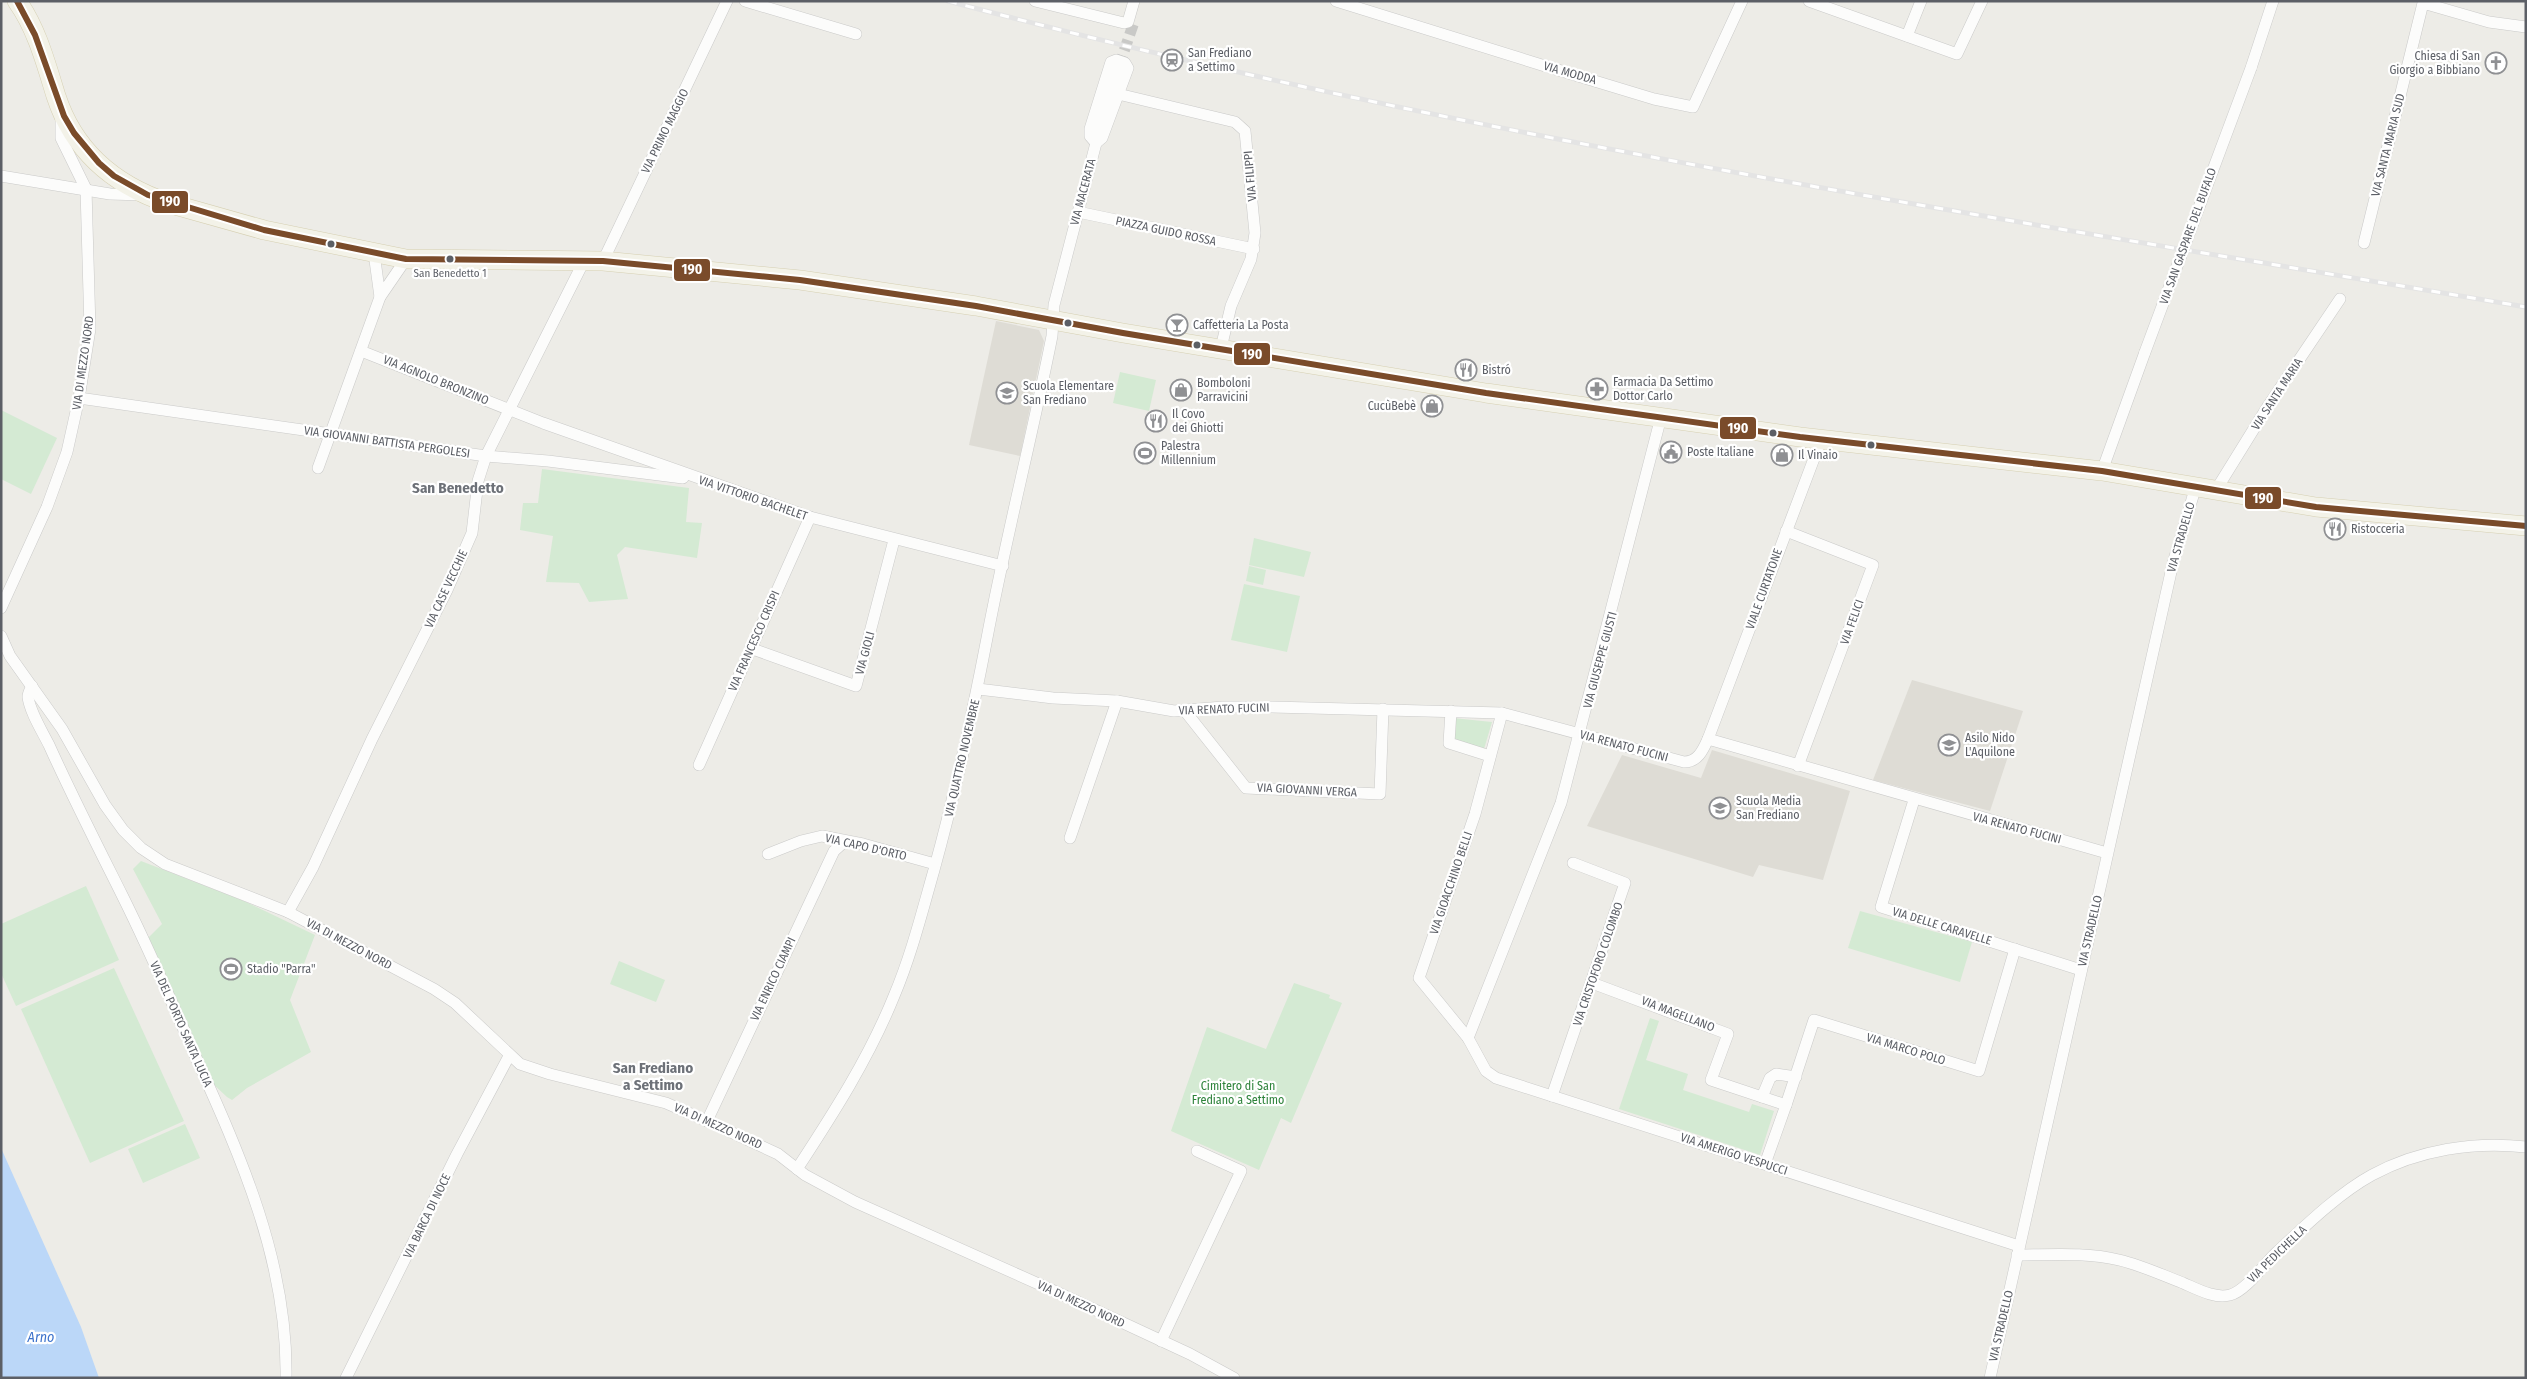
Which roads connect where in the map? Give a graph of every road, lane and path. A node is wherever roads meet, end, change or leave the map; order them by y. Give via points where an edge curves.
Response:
1 (728, 1) edge
2 (745, 1) edge
3 (1035, 1) edge
4 (1134, 1) edge
5 (1140, 1) edge
6 (1336, 1) edge
7 (1742, 1) edge
8 (1809, 1) edge
9 (1921, 1) edge
10 (1982, 1) edge
11 (2273, 1) edge
12 (2421, 2) edge
13 (20, 3) edge
14 (1351, 4) edge
15 (1823, 4) edge
16 (1130, 22) junction
17 (2526, 26) edge
18 (856, 34) dead end
19 (1907, 36) junction
20 (1119, 66) tunnel mouth
21 (1118, 94) junction
22 (61, 109) junction
23 (1096, 143) junction
24 (1, 176) edge
25 (86, 189) junction
26 (145, 195) junction
27 (1078, 212) junction
28 (2364, 243) dead end
29 (1254, 249) junction
30 (374, 253) junction
31 (406, 259) junction
32 (584, 261) junction
33 (603, 261) junction
34 (380, 297) junction
35 (2340, 299) dead end
36 (1052, 320) junction
37 (1221, 348) junction
38 (361, 351) junction
39 (79, 398) junction
40 (510, 410) junction
41 (1661, 418) junction
42 (330, 434) junction
43 (1820, 440) junction
44 (486, 456) junction
45 (318, 468) dead end
46 (2102, 471) junction
47 (695, 478) junction
48 (2196, 486) junction
49 (2216, 490) junction
50 (810, 517) junction
51 (2526, 526) edge
52 (1786, 531) junction
53 (894, 540) junction
54 (1003, 566) junction
55 (1, 608) edge
56 (1, 636) edge
57 (750, 648) junction
58 (32, 686) junction
59 (978, 689) junction
60 (1117, 701) junction
61 (1383, 708) junction
62 (1185, 711) junction
63 (1451, 711) junction
64 (1502, 713) junction
65 (1580, 734) junction
66 (1708, 739) junction
67 (1490, 756) junction
68 (699, 764) dead end
69 (1798, 766) junction
70 (1914, 800) junction
71 (1070, 838) dead end
72 (844, 842) junction
73 (2107, 853) junction
74 (768, 854) dead end
75 (1573, 863) dead end
76 (935, 864) junction
77 (288, 912) junction
78 (2015, 949) junction
79 (2081, 970) junction
80 (1592, 983) junction
81 (1468, 1038) junction
82 (509, 1056) junction
83 (1796, 1077) junction
84 (1552, 1096) junction
85 (1762, 1097) junction
86 (1786, 1105) junction
87 (707, 1121) junction
88 (2526, 1147) edge
89 (1197, 1151) dead end
90 (1765, 1164) junction
91 (797, 1169) junction
92 (2018, 1250) junction
93 (1161, 1341) junction
94 (286, 1378) edge
95 (346, 1378) edge
96 (1234, 1378) edge
97 (1990, 1378) edge

1 - 33 street, VIA PRIMO MAGGIO
2 - 18 street
3 - 16 street
4 - 16 street
5 - 16 street
6 - 14 street, VIA MODDA
7 - 14 street, VIA MODDA via 1693,107 1654,99
8 - 15 street
9 - 19 street
10 - 19 street via 1956,54
11 - 46 street, VIA SAN GASPARE DEL BUFALO, bridge
12 - 17 street, VIA SANTA MARIA SUD via 2488,22
12 - 28 street, VIA SANTA MARIA SUD
13 - 22 main road via 34,32
15 - 19 street
20 - 23 street, VIA MACERATA via 1098,126
21 - 23 street via 1102,138
21 - 23 street via 1128,68 1126,63 1116,60 1111,62 1090,129 1090,136
21 - 29 street, VIA FILIPPI via 1234,122 1245,131
22 - 25 street, VIA DI MEZZO NORD via 61,138
22 - 26 main road via 77,140 93,159 114,177
23 - 27 street, VIA MACERATA
24 - 25 street
25 - 26 street via 124,196
25 - 39 street, VIA DI MEZZO NORD via 90,329
26 - 30 main road via 264,230
27 - 29 street, PIAZZA GUIDO ROSSA
27 - 36 street, VIA MACERATA
29 - 37 street, VIA FILIPPI via 1231,306
30 - 31 main road
30 - 34 street
31 - 32 main road
31 - 34 street
32 - 33 main road
32 - 40 street, VIA CASE VECCHIE
33 - 36 main road via 800,280
34 - 38 street
35 - 49 street, VIA SANTA MARIA
36 - 37 main road
36 - 54 street, VIA QUATTRO NOVEMBRE via 1052,336
37 - 41 main road via 1476,392
38 - 40 street, VIA AGNOLO BRONZINO
38 - 42 street
39 - 42 street, VIA GIOVANNI BATTISTA PERGOLESI
39 - 55 street, VIA DI MEZZO NORD via 67,452 55,486
40 - 44 street, VIA CASE VECCHIE
40 - 47 street, VIA VITTORIO BACHELET
41 - 43 main road
41 - 65 street, VIA GIUSEPPE GIUSTI
42 - 44 street, VIA GIOVANNI BATTISTA PERGOLESI
42 - 45 street
43 - 46 main road
43 - 52 street, VIALE CURTATONE
44 - 47 street, VIA GIOVANNI BATTISTA PERGOLESI
44 - 77 street, VIA CASE VECCHIE via 478,481 475,519 447,590
46 - 48 main road
47 - 50 street, VIA VITTORIO BACHELET
48 - 49 main road
48 - 73 street, VIA STRADELLO via 2173,563
49 - 51 main road via 2316,507
50 - 53 street, VIA VITTORIO BACHELET
50 - 57 street, VIA FRANCESCO CRISPI
52 - 66 street, VIALE CURTATONE
52 - 69 street, VIA FELICI via 1873,565
53 - 54 street, VIA VITTORIO BACHELET
53 - 57 street, VIA GIOLI via 856,686
54 - 59 street, VIA QUATTRO NOVEMBRE
56 - 58 street, VIA DI MEZZO NORD via 6,649
57 - 68 street, VIA FRANCESCO CRISPI
58 - 77 street, VIA DI MEZZO NORD via 62,729 105,805 141,848 165,864
58 - 94 street, VIA DEL PORTO SANTA LUCIA via 28,698 36,718 148,950 214,1097 255,1201 278,1281 284,1316
59 - 60 street, VIA RENATO FUCINI via 1053,698
59 - 76 street, VIA QUATTRO NOVEMBRE
60 - 62 street, VIA RENATO FUCINI
60 - 71 street
61 - 62 street, VIA RENATO FUCINI via 1223,707
61 - 62 street, VIA GIOVANNI VERGA via 1380,794 1246,788
61 - 63 street, VIA RENATO FUCINI
63 - 64 street, VIA RENATO FUCINI
63 - 67 street via 1449,743
64 - 65 street, VIA RENATO FUCINI
64 - 67 street, VIA GIOACCHINO BELLI
65 - 66 street, VIA RENATO FUCINI via 1687,762 1697,758
65 - 81 street, VIA GIUSEPPE GIUSTI via 1561,804
66 - 69 street, VIA RENATO FUCINI
67 - 81 street, VIA GIOACCHINO BELLI via 1475,814 1419,978
69 - 70 street, VIA RENATO FUCINI
70 - 73 street, VIA RENATO FUCINI
70 - 78 street, VIA DELLE CARAVELLE via 1882,907
72 - 74 street, VIA CAPO D'ORTO via 816,837
72 - 76 street, VIA CAPO D'ORTO via 863,844
72 - 87 street, VIA ENRICO CIAMPI via 834,851
73 - 79 street, VIA STRADELLO
75 - 80 street, VIA CRISTOFORO COLOMBO via 1625,883
76 - 91 street, VIA QUATTRO NOVEMBRE via 907,960 882,1026
77 - 82 street, VIA DI MEZZO NORD via 444,995 469,1015
78 - 79 street, VIA DELLE CARAVELLE
78 - 83 street, VIA MARCO POLO via 1979,1071 1814,1020
79 - 92 street, VIA STRADELLO
80 - 84 street, VIA CRISTOFORO COLOMBO
80 - 85 street, VIA MAGELLANO via 1728,1034 1711,1080
81 - 84 street, VIA AMERIGO VESPUCCI via 1491,1076
82 - 87 street, VIA DI MEZZO NORD via 528,1068 666,1103
82 - 95 street, VIA BARCA DI NOCE
83 - 85 street via 1776,1074 1770,1078
83 - 86 street
84 - 90 street, VIA AMERIGO VESPUCCI
85 - 86 street, VIA MAGELLANO
86 - 90 street
87 - 91 street, VIA DI MEZZO NORD via 778,1154
88 - 92 street, VIA PEDICHELLA via 2495,1145 2449,1149 2417,1157 2372,1175 2326,1209 2244,1286 2230,1295 2207,1293 2118,1260
89 - 93 street via 1241,1171
90 - 92 street, VIA AMERIGO VESPUCCI
91 - 93 street, VIA DI MEZZO NORD via 899,1222
92 - 97 street, VIA STRADELLO
93 - 96 street, VIA DI MEZZO NORD

